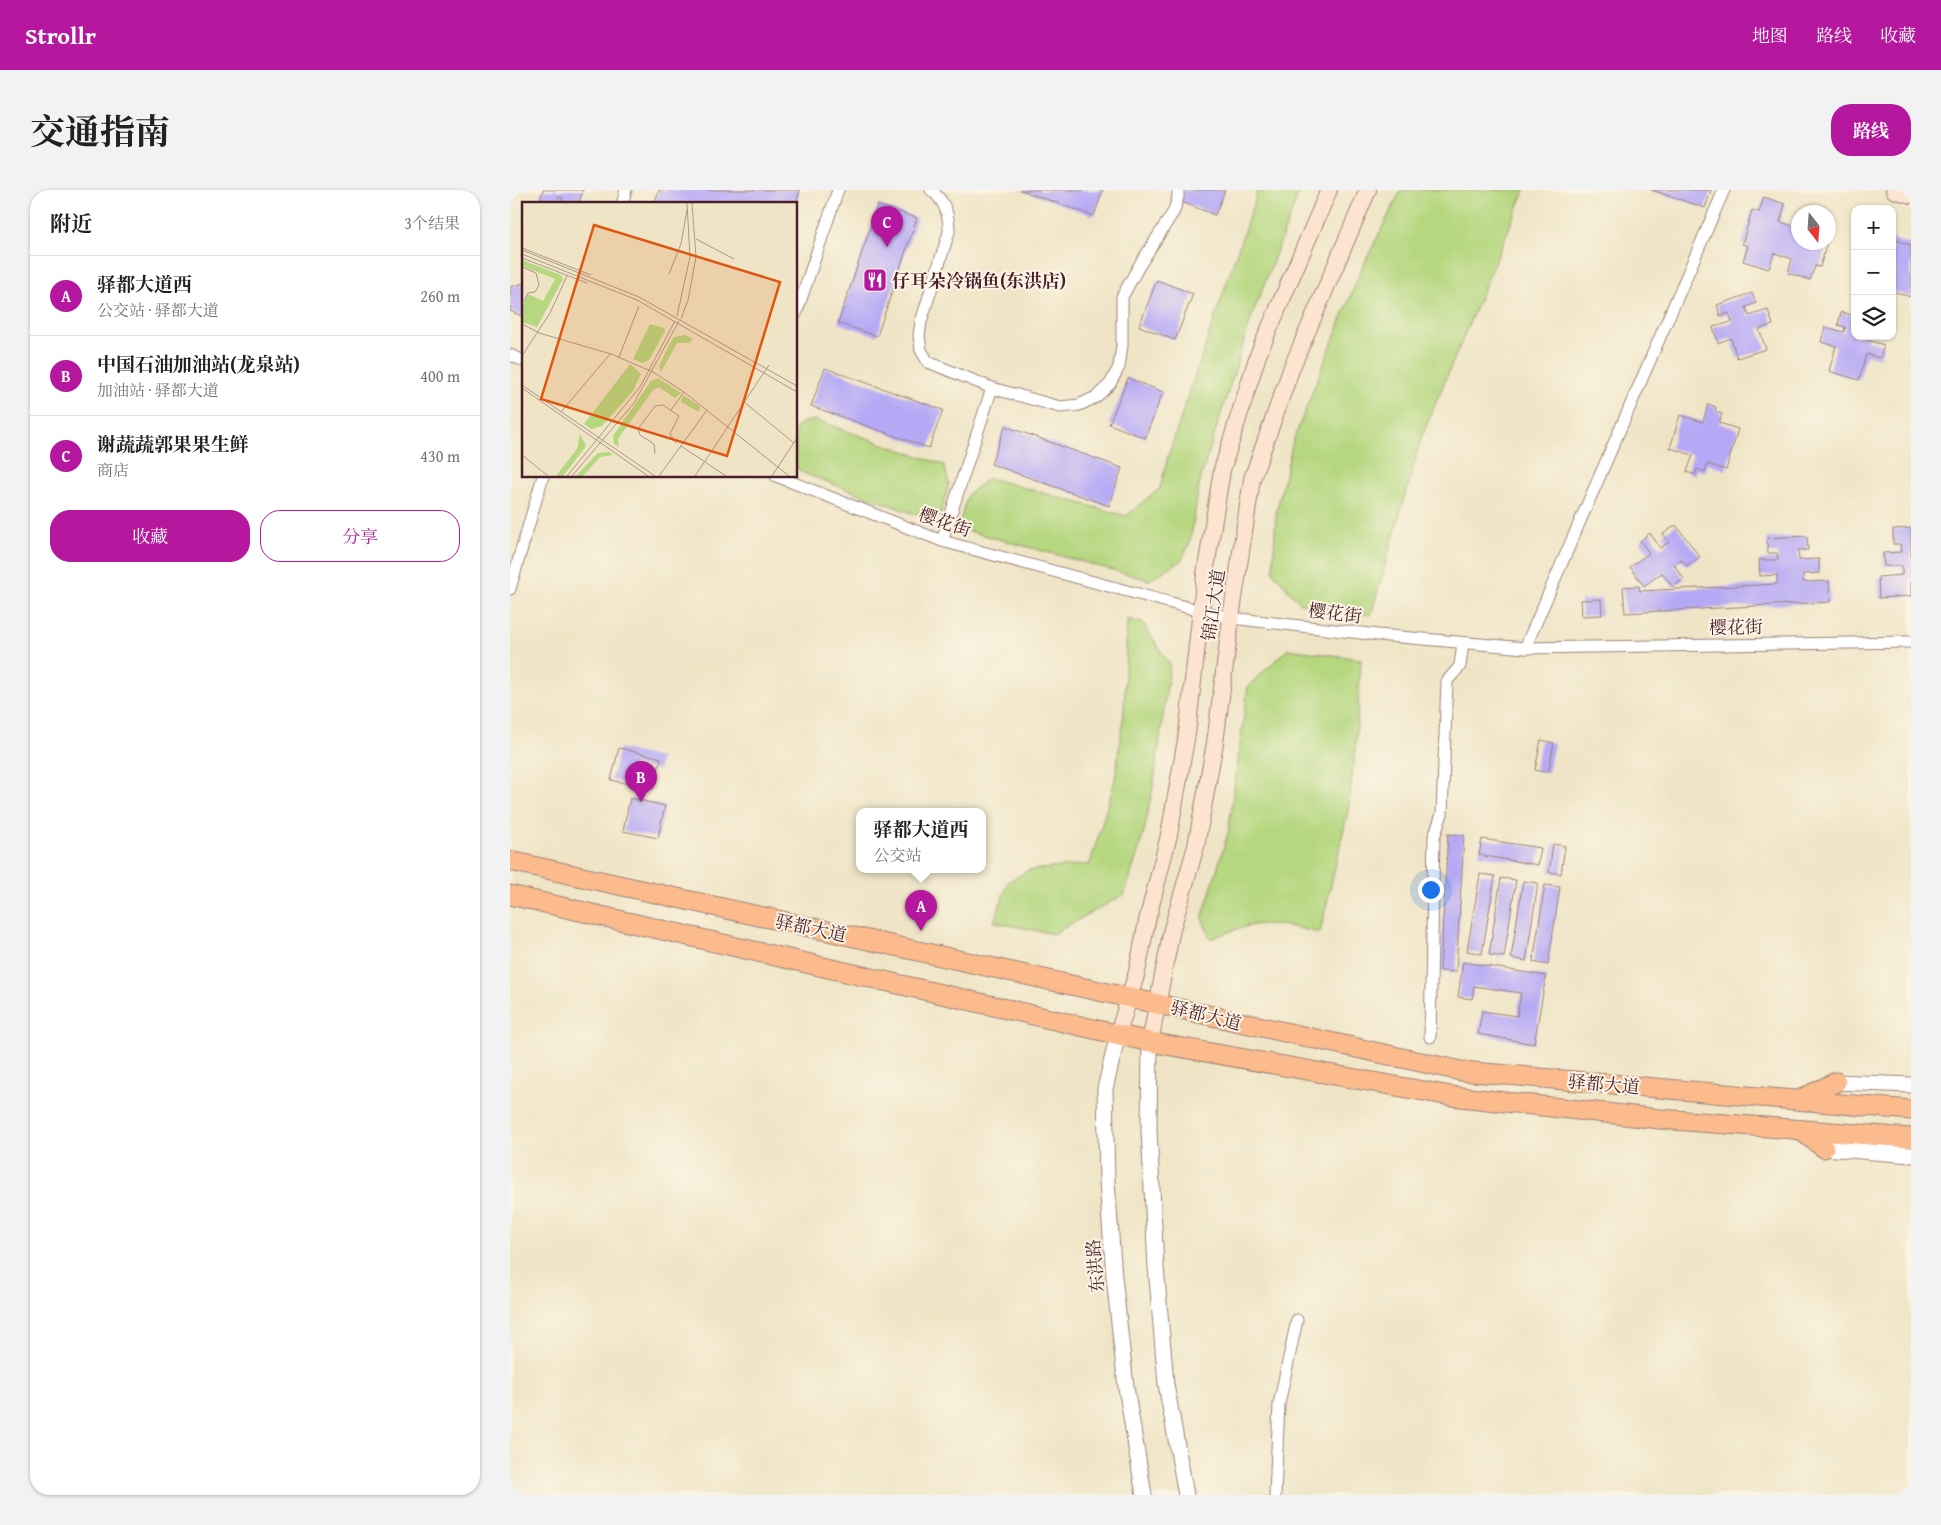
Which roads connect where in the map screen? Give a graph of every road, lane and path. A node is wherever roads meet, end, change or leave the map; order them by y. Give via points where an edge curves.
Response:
1 (838, 190) edge
2 (931, 190) edge
3 (1178, 190) edge
4 (1329, 190) edge
5 (1368, 190) edge
6 (1724, 190) edge
7 (1894, 190) edge
8 (1911, 195) edge
9 (798, 308) edge
10 (510, 355) edge
11 (522, 360) edge
12 (992, 388) junction
13 (542, 478) edge
14 (781, 478) edge
15 (942, 541) junction
16 (510, 589) edge
17 (1201, 611) junction
18 (1231, 618) junction
19 (1911, 642) edge
20 (1463, 643) junction
21 (1525, 648) junction
22 (510, 861) edge
23 (510, 896) edge
24 (1130, 998) junction
25 (1157, 1003) junction
26 (1118, 1034) junction
27 (1430, 1037) dead end
28 (1150, 1042) junction
29 (1836, 1082) joint
30 (1911, 1085) edge
31 (1799, 1100) junction
32 (1911, 1110) edge
33 (1800, 1130) junction
34 (1911, 1138) edge
35 (1824, 1148) joint
36 (1911, 1156) edge
37 (1297, 1320) dead end
38 (1144, 1495) edge
39 (1186, 1495) edge
40 (1275, 1495) edge

1 - 9 street
2 - 12 street via 946,206 949,232 921,322 921,350 928,362
3 - 12 street via 1174,211 1122,297 1122,346 1119,367 1110,384 1096,397 1079,405 1060,407
4 - 17 main road, 锦江大道 via 1258,355 1222,470
5 - 18 main road, 锦江大道 via 1292,367 1252,478
6 - 21 street
7 - 8 main road
10 - 11 street
12 - 15 street
13 - 16 street
14 - 15 street, 樱花街
15 - 17 street, 樱花街
17 - 18 street, 樱花街
17 - 24 main road, 锦江大道 via 1187,734 1168,835
18 - 20 street, 樱花街
18 - 25 main road, 锦江大道 via 1215,743 1196,846 1172,928
19 - 21 street, 樱花街
20 - 21 street, 樱花街
20 - 27 street via 1460,666 1448,681 1442,814 1434,837
22 - 24 main road, 驿都大道
23 - 26 main road, 驿都大道
24 - 25 main road, 驿都大道
24 - 26 main road, 锦江大道
25 - 28 main road, 锦江大道
25 - 31 main road, 驿都大道 via 1461,1071
26 - 28 main road, 驿都大道
26 - 38 street, 东洪路 via 1105,1089 1107,1182 1126,1387
28 - 33 main road, 驿都大道 via 1451,1096 1660,1119
28 - 39 street via 1149,1129 1156,1267 1166,1384
29 - 30 street
29 - 31 main road
31 - 32 main road, 驿都大道
33 - 34 main road, 驿都大道
33 - 35 main road
35 - 36 street
37 - 40 street via 1279,1404

